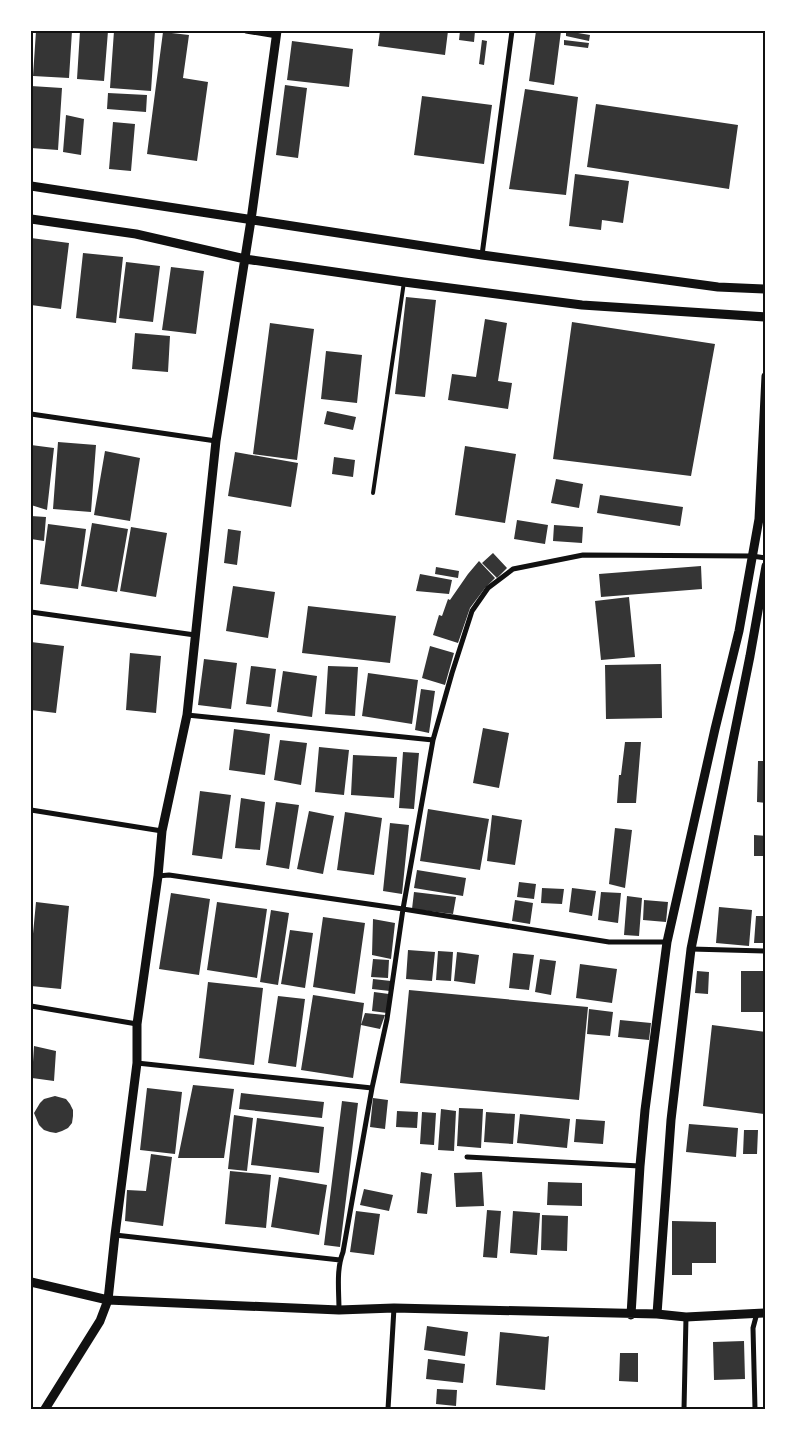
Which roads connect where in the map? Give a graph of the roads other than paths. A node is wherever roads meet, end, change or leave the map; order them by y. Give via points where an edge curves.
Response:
1 (246, 31) edge
2 (512, 31) edge
3 (277, 34) edge
4 (31, 186) edge
5 (31, 219) edge
6 (251, 220) junction
7 (482, 255) junction
8 (245, 259) junction
9 (404, 282) junction
10 (766, 289) edge
11 (766, 317) edge
12 (766, 376) edge
13 (31, 414) edge
14 (216, 441) junction
15 (373, 493) dead end
16 (752, 556) junction
17 (766, 558) edge
18 (766, 566) edge
19 (31, 612) edge
20 (195, 635) junction
21 (187, 715) junction
22 (433, 740) junction
23 (31, 810) edge
24 (162, 831) junction
25 (158, 876) junction
26 (404, 909) junction
27 (666, 942) junction
28 (691, 949) junction
29 (766, 951) edge
30 (31, 1006) edge
31 (137, 1024) junction
32 (137, 1063) junction
33 (372, 1088) junction
34 (467, 1158) dead end
35 (640, 1166) junction
36 (115, 1235) junction
37 (340, 1260) junction
38 (31, 1282) edge
39 (108, 1300) junction
40 (394, 1308) junction
41 (340, 1310) junction
42 (762, 1313) edge
43 (631, 1314) junction
44 (657, 1314) junction
45 (686, 1317) junction
46 (45, 1409) edge
47 (388, 1409) edge
48 (684, 1409) edge
49 (755, 1409) edge

1 - 3 street
2 - 7 street
3 - 6 street
4 - 6 street
5 - 8 street via 136,234
6 - 7 street
6 - 8 street
7 - 10 street via 718,287
8 - 9 street
8 - 14 street
9 - 11 street via 582,305
9 - 15 lane
12 - 16 street via 759,519
13 - 14 street
14 - 20 street
16 - 17 street
16 - 22 street via 583,555 513,569 488,588 472,611
16 - 27 street via 739,631
18 - 28 street
19 - 20 street
20 - 21 street
21 - 22 street
21 - 24 street
22 - 26 street
23 - 24 street
24 - 25 street
25 - 26 street via 170,875
25 - 31 street
26 - 27 street via 609,942
26 - 33 street via 388,1019
27 - 35 street
28 - 29 street
28 - 44 street via 671,1120
30 - 31 street
31 - 32 street
32 - 33 street
32 - 36 street
33 - 37 street
34 - 35 street
35 - 43 street
36 - 37 street
36 - 39 street
37 - 41 street
38 - 39 street
39 - 41 street
39 - 46 street via 100,1321
40 - 41 street
40 - 43 street
40 - 47 street
42 - 45 street
42 - 49 street via 752,1328
43 - 44 street
44 - 45 street
45 - 48 street

